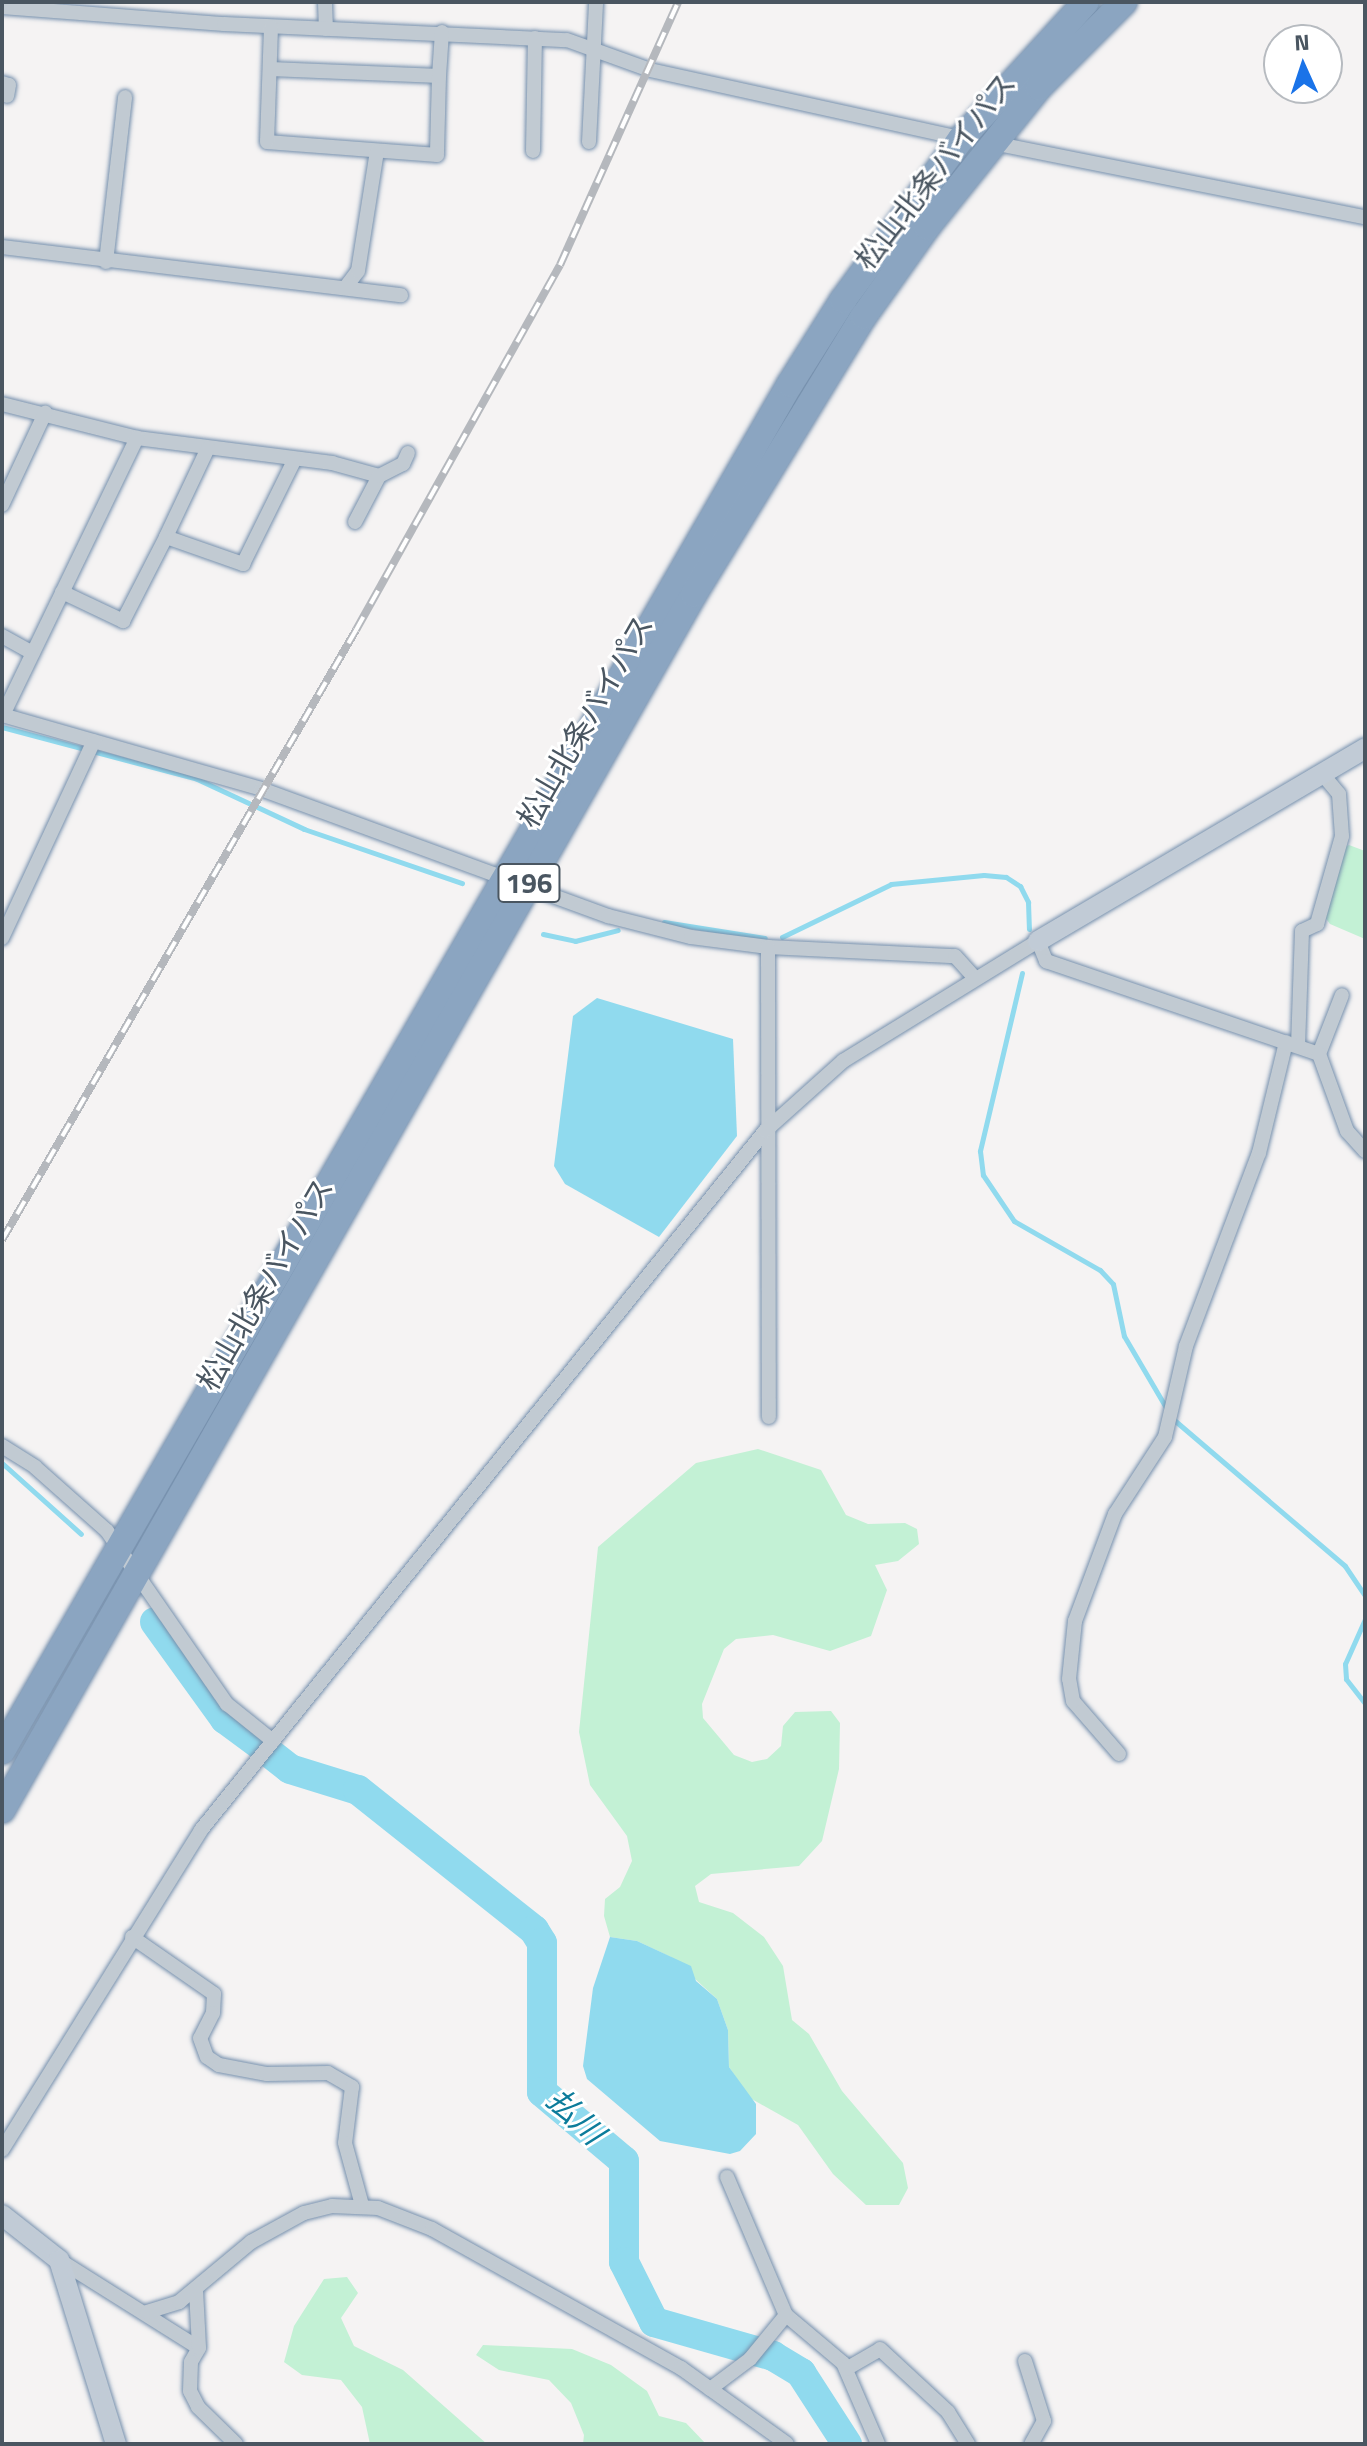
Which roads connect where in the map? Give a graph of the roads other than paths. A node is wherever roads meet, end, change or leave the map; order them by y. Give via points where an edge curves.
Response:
1 (325, 2) edge
2 (596, 2) edge
3 (1086, 2) edge
4 (1124, 2) edge
5 (2, 7) edge
6 (271, 27) junction
7 (326, 29) junction
8 (442, 32) junction
9 (535, 38) junction
10 (595, 47) junction
11 (271, 69) junction
12 (439, 76) junction
13 (125, 97) dead end
14 (961, 139) junction
15 (589, 142) dead end
16 (993, 143) junction
17 (377, 151) junction
18 (533, 151) dead end
19 (1365, 217) edge
20 (2, 247) edge
21 (106, 262) junction
22 (345, 288) junction
23 (401, 295) dead end
24 (2, 404) edge
25 (45, 413) junction
26 (137, 438) junction
27 (208, 448) junction
28 (408, 453) dead end
29 (295, 459) junction
30 (379, 476) junction
31 (2, 505) edge
32 (355, 522) dead end
33 (166, 537) junction
34 (62, 592) junction
35 (2, 636) edge
36 (33, 653) junction
37 (3, 715) edge
38 (91, 746) junction
39 (1365, 748) edge
40 (1322, 774) junction
41 (517, 881) junction
42 (2, 938) edge
43 (1038, 941) junction
44 (768, 947) junction
45 (975, 978) junction
46 (1342, 995) dead end
47 (1292, 1044) junction
48 (1319, 1054) junction
49 (765, 1131) junction
50 (1361, 1141) edge
51 (769, 1417) dead end
52 (2, 1446) edge
53 (126, 1563) junction
54 (273, 1741) junction
55 (2, 1751) edge
56 (1119, 1754) dead end
57 (2, 1810) edge
58 (132, 1937) junction
59 (2, 2150) edge
60 (727, 2177) dead end
61 (362, 2205) junction
62 (2, 2215) edge
63 (59, 2260) junction
64 (196, 2290) junction
65 (147, 2312) junction
66 (786, 2315) junction
67 (199, 2348) junction
68 (1025, 2361) dead end
69 (846, 2369) junction
70 (710, 2389) junction
71 (116, 2444) edge
72 (236, 2444) edge
73 (787, 2444) edge
74 (878, 2444) edge
75 (968, 2444) edge
76 (1031, 2444) edge

1 - 7 street
2 - 10 street
3 - 14 highway, 松山北条バイパス / 196
4 - 16 highway, 松山北条バイパス / 196 via 1039,87
5 - 6 street
6 - 7 street
6 - 11 street
7 - 8 street
8 - 9 street
8 - 12 street
9 - 10 street
9 - 18 street
10 - 14 street via 650,70
10 - 15 street
11 - 12 street
11 - 17 street via 267,142
12 - 17 street via 437,155
13 - 21 street
14 - 16 street
14 - 41 highway, 松山北条バイパス / 196 via 843,300 790,384
16 - 19 street
16 - 41 highway, 松山北条バイパス / 196 via 864,316
17 - 22 street via 358,271
20 - 21 street
21 - 22 street
22 - 23 street
24 - 25 street
25 - 26 street
25 - 31 street
26 - 27 street
26 - 34 street
27 - 29 street
27 - 33 street
28 - 30 street via 403,464
29 - 30 street
29 - 33 street via 243,564
30 - 32 street
33 - 34 street via 123,621
34 - 36 street
35 - 36 street
36 - 37 street
37 - 38 street
38 - 41 street via 188,764
38 - 42 street
39 - 40 street
40 - 43 street
40 - 47 street via 1339,794 1342,836 1317,924 1302,931
41 - 44 street via 608,916 691,937
41 - 53 highway, 松山北条バイパス / 196
43 - 45 street
43 - 47 street via 1046,961
44 - 45 street via 955,956
44 - 49 street
45 - 49 street via 843,1061
46 - 48 street
47 - 48 street
47 - 56 street via 1259,1153 1186,1346 1154,1460 1115,1514 1075,1621 1069,1679 1073,1701
48 - 50 street via 1331,1076 1335,1105
49 - 51 street
49 - 54 street
52 - 53 street via 35,1467 107,1531
53 - 54 street via 227,1704
53 - 55 highway, 松山北条バイパス / 196
53 - 57 highway, 松山北条バイパス / 196
54 - 58 street via 201,1830
58 - 59 street
58 - 61 street via 214,1994 213,2013 200,2038 207,2057 219,2065 267,2074 328,2073 352,2087 345,2143
60 - 66 street
61 - 64 street via 332,2206 279,2225
61 - 70 street via 432,2229
62 - 63 street
63 - 65 street
63 - 71 street
64 - 65 street via 163,2310
64 - 67 street
65 - 67 street
66 - 69 street via 827,2346
66 - 70 street via 764,2346
67 - 72 street via 191,2362 190,2391 198,2407
68 - 76 street via 1044,2421
69 - 74 street
69 - 75 street via 880,2349 948,2412
70 - 73 street

